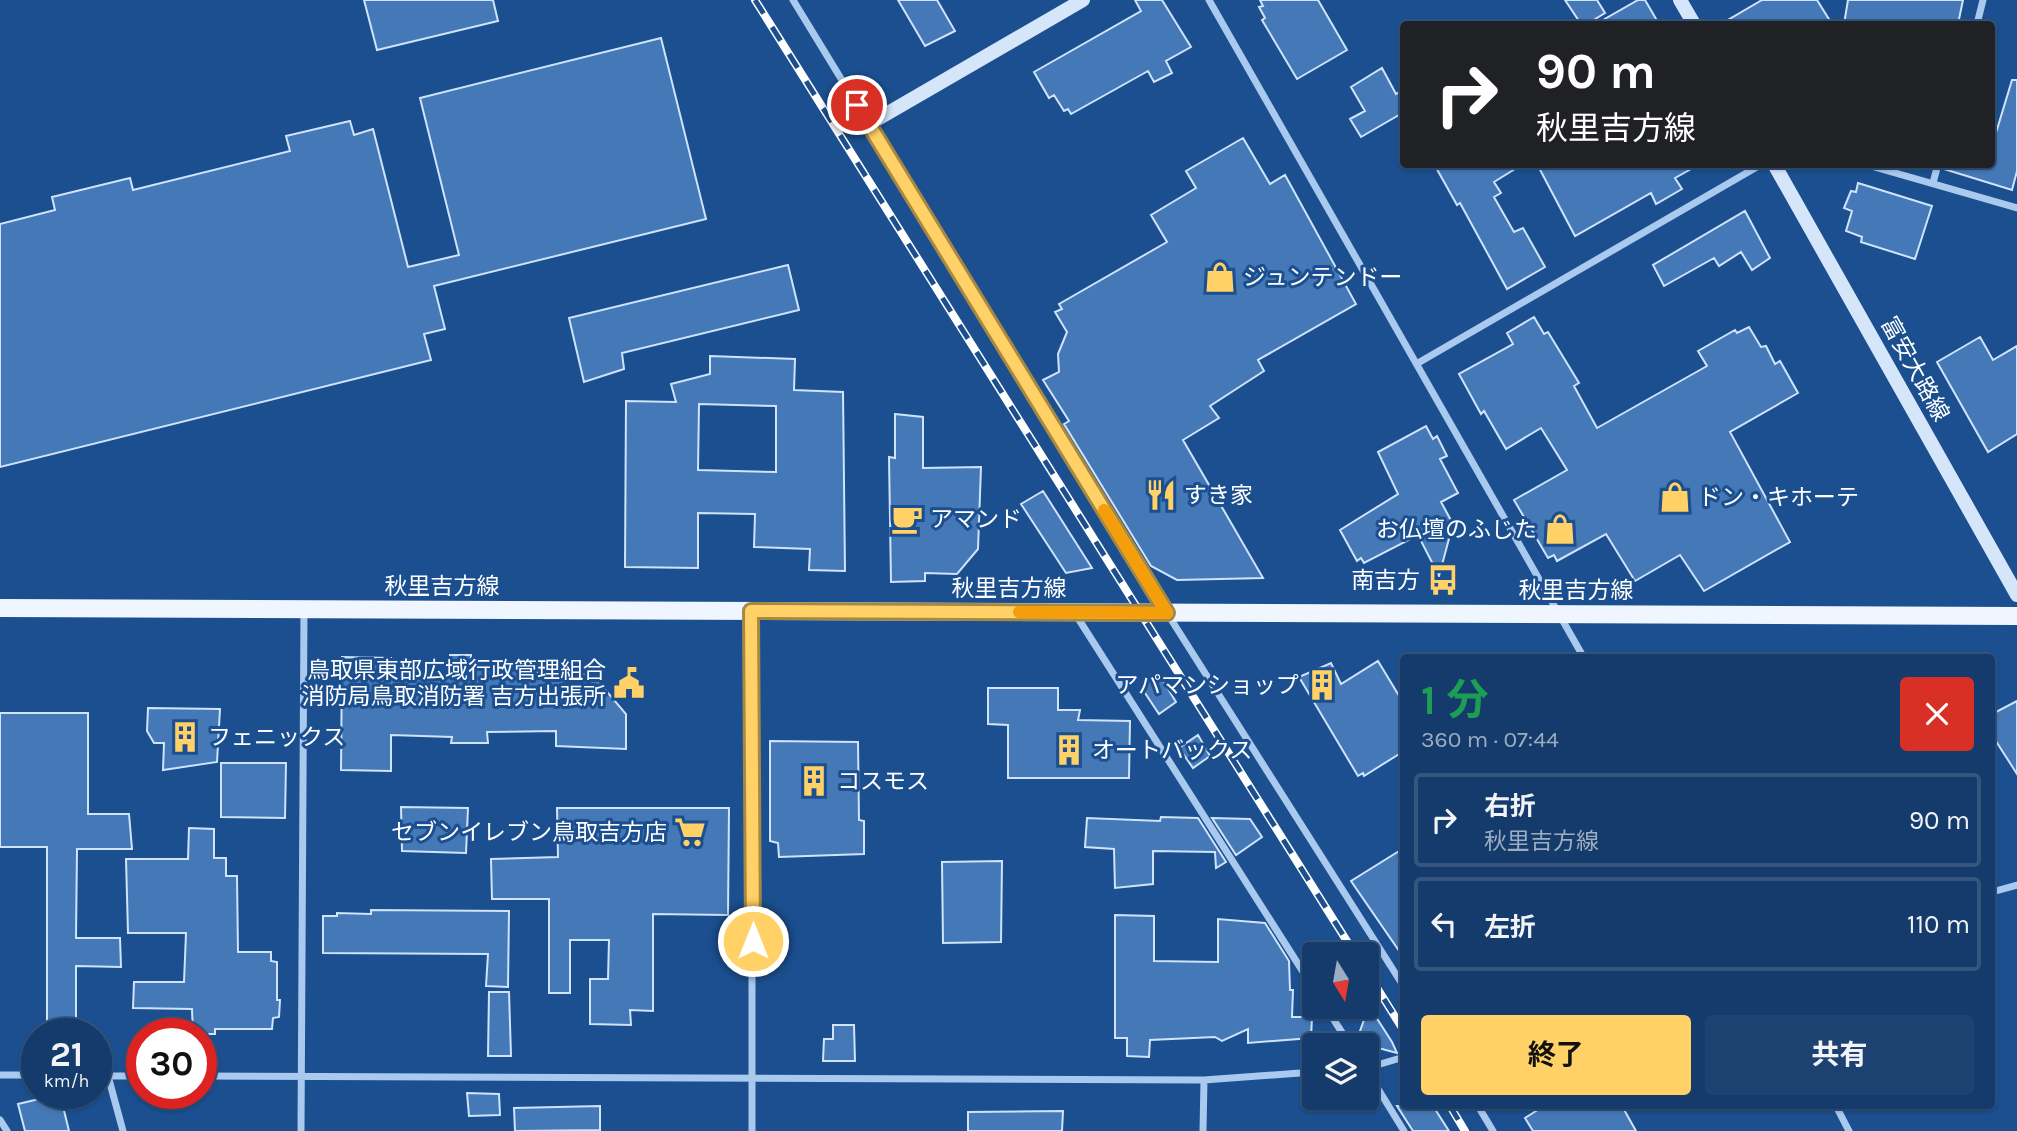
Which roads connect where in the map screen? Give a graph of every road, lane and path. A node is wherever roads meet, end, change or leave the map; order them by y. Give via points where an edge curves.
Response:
1 (793, 0) edge
2 (1083, 0) edge
3 (1209, 0) edge
4 (1680, 0) edge
5 (1983, 0) edge
6 (1692, 21) edge
7 (1978, 21) edge
8 (869, 124) junction
9 (1755, 168) edge
10 (1776, 168) edge
11 (1879, 168) edge
12 (1937, 168) edge
13 (1933, 183) junction
14 (2017, 208) edge
15 (1418, 363) junction
16 (2017, 595) edge
17 (0, 608) edge
18 (304, 610) junction
19 (751, 611) junction
20 (1074, 612) junction
21 (1167, 613) junction
22 (1559, 614) junction
23 (2017, 616) edge
24 (1582, 654) edge
25 (2017, 884) edge
26 (1995, 891) edge
27 (1302, 970) edge
28 (1400, 981) edge
29 (1400, 1058) edge
30 (1379, 1066) edge
31 (1302, 1073) edge
32 (0, 1075) edge
33 (21, 1075) edge
34 (217, 1076) edge
35 (301, 1077) junction
36 (753, 1078) junction
37 (1204, 1080) junction
38 (1379, 1090) edge
39 (112, 1091) edge
40 (1480, 1109) edge
41 (1838, 1109) edge
42 (0, 1120) edge
43 (7, 1131) edge
44 (123, 1131) edge
45 (301, 1131) edge
46 (752, 1131) edge
47 (1203, 1131) edge
48 (1404, 1131) edge
49 (1493, 1131) edge
50 (1849, 1131) edge

1 - 8 street
2 - 8 street
3 - 15 street
4 - 6 street
5 - 7 street
8 - 21 street
9 - 15 street
10 - 16 street, 富安大路線
11 - 13 street
12 - 13 street
13 - 14 street
15 - 22 street
17 - 18 main road, 秋里吉方線
18 - 19 main road, 秋里吉方線
18 - 35 street
19 - 20 main road, 秋里吉方線
19 - 36 street
20 - 21 main road, 秋里吉方線
20 - 27 street
21 - 22 main road, 秋里吉方線
21 - 28 street
22 - 23 main road, 秋里吉方線
22 - 24 street
25 - 26 street
29 - 30 street
31 - 37 street
32 - 33 street
34 - 35 street
35 - 36 street
35 - 45 street
36 - 37 street
36 - 46 street
37 - 47 street
38 - 48 street
39 - 44 street
40 - 49 street
41 - 50 street
42 - 43 street

